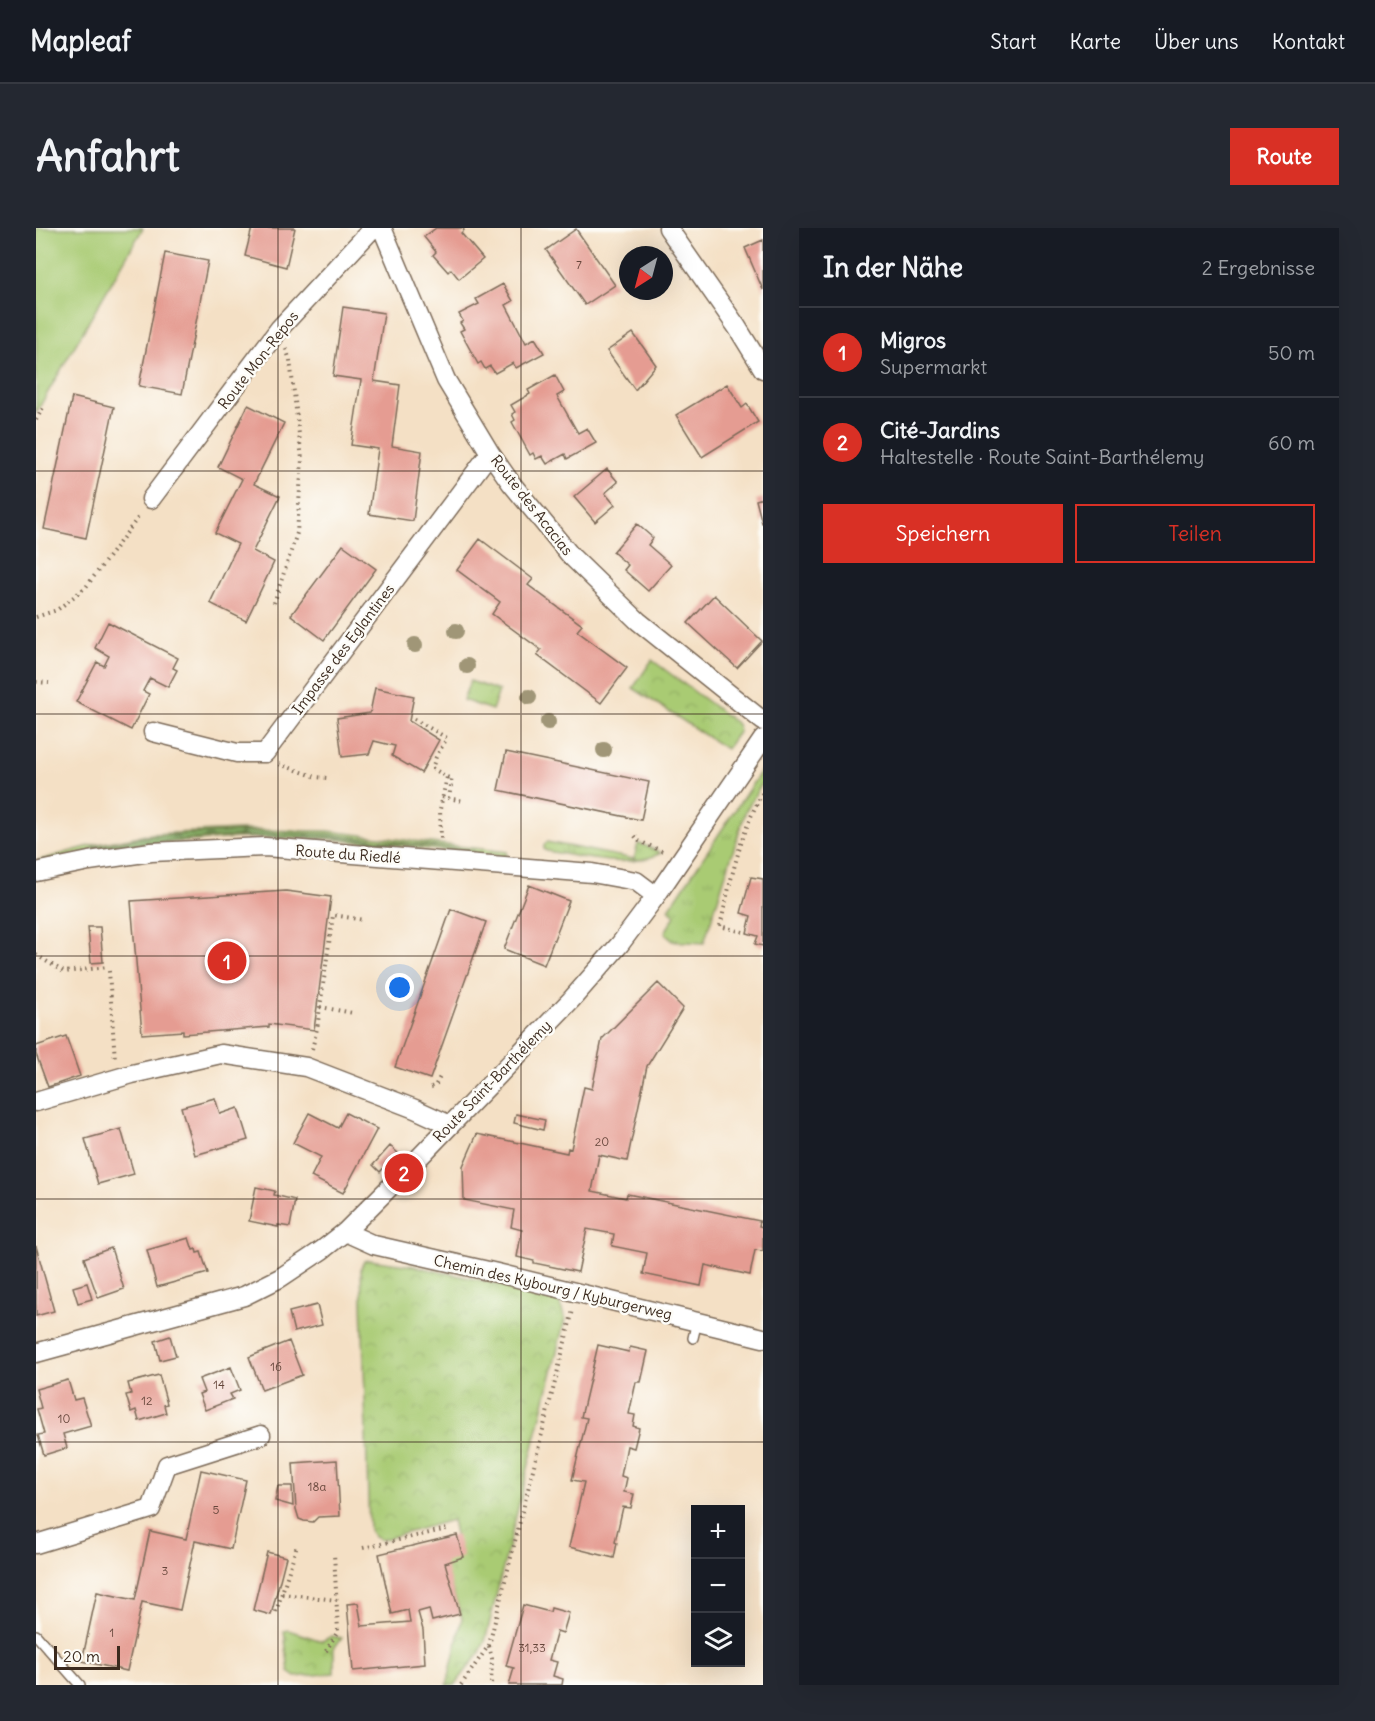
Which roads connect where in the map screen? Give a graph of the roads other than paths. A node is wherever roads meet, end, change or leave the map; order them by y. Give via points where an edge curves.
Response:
1 (373, 228) edge
2 (382, 228) edge
3 (668, 228) edge
4 (763, 369) edge
5 (490, 453) junction
6 (151, 500) road end
7 (763, 721) edge
8 (153, 732) dead end
9 (763, 739) edge
10 (36, 872) edge
11 (656, 896) junction
12 (36, 1102) edge
13 (450, 1125) junction
14 (345, 1232) junction
15 (763, 1338) edge
16 (36, 1353) edge
17 (261, 1435) dead end
18 (36, 1544) edge
19 (36, 1635) edge
20 (80, 1685) edge

1 - 6 street, Route Mon-Repos via 279,329
2 - 5 street, Route des Acacias via 446,380
3 - 4 street
5 - 7 street, Route des Acacias via 571,556 638,621
5 - 8 street, Impasse des Eglantines via 265,753 237,753
9 - 11 street, Route Saint-Barthélemy
10 - 11 street, Route du Riedlé via 151,852 265,847 592,873 636,881
11 - 13 street, Route Saint-Barthélemy via 571,1000
12 - 13 street via 220,1054 306,1067
13 - 14 street, Route Saint-Barthélemy
14 - 15 street, Chemin des Kybourg / Kyburgerweg via 374,1245 578,1292 695,1330
14 - 16 street, Route Saint-Barthélemy via 280,1278 244,1296
17 - 18 street via 166,1465 151,1509
19 - 20 lane

